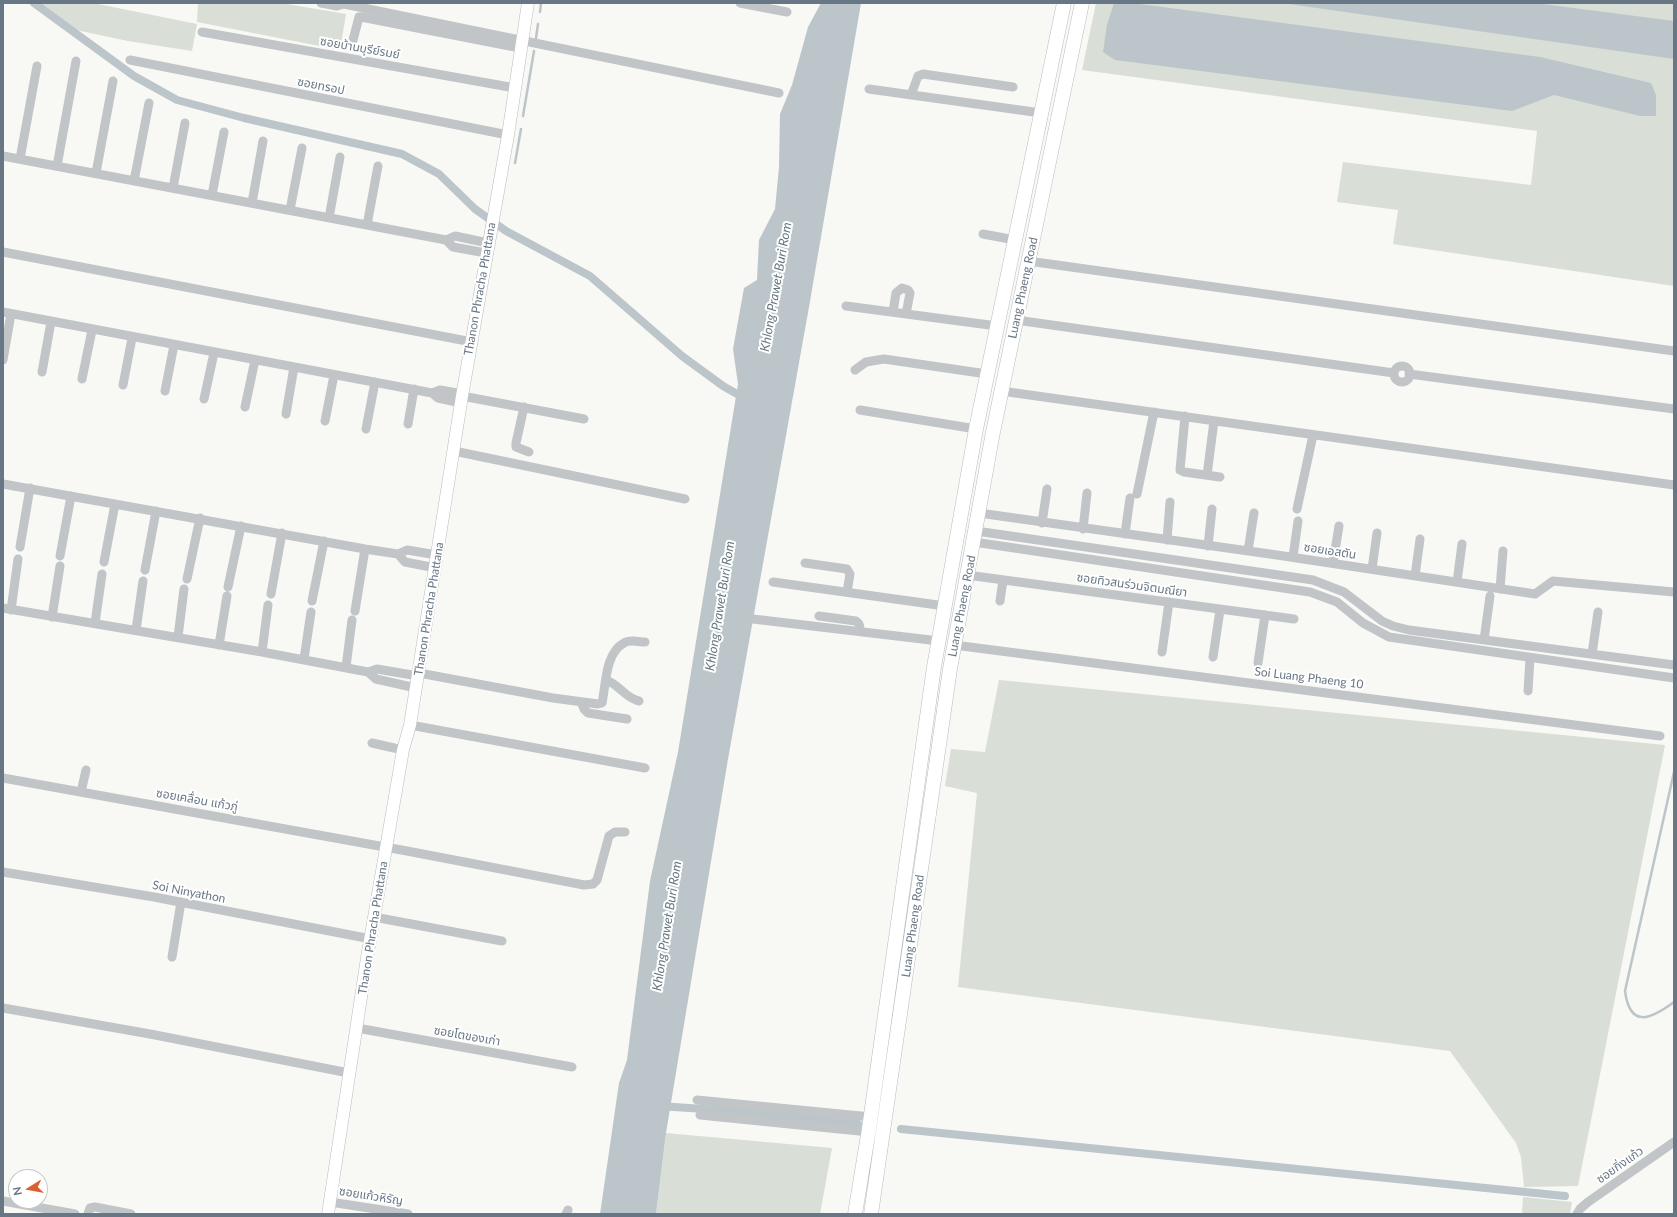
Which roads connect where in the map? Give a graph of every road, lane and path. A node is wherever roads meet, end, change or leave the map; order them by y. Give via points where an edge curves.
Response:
1 (321, 3) edge
2 (528, 3) edge
3 (740, 3) edge
4 (1064, 3) edge
5 (1082, 3) edge
6 (787, 12) dead end
7 (202, 32) dead end
8 (352, 44) dead end
9 (521, 45) junction
10 (130, 60) dead end
11 (76, 61) dead end
12 (38, 66) dead end
13 (113, 81) dead end
14 (1013, 87) dead end
15 (515, 88) junction
16 (869, 89) dead end
17 (779, 93) dead end
18 (912, 95) junction
19 (149, 103) dead end
20 (1041, 113) junction
21 (185, 124) dead end
22 (224, 132) dead end
23 (508, 135) junction
24 (263, 141) dead end
25 (302, 148) dead end
26 (3, 156) edge
27 (340, 157) dead end
28 (20, 159) junction
29 (57, 166) junction
30 (378, 166) dead end
31 (96, 173) junction
32 (134, 181) junction
33 (173, 188) junction
34 (212, 196) junction
35 (252, 203) junction
36 (290, 210) junction
37 (329, 218) junction
38 (367, 225) junction
39 (983, 234) dead end
40 (1015, 240) junction
41 (487, 248) junction
42 (3, 252) edge
43 (1028, 261) junction
44 (846, 306) dead end
45 (893, 312) junction
46 (7, 313) edge
47 (906, 314) junction
48 (1016, 320) junction
49 (51, 322) junction
50 (997, 326) junction
51 (92, 330) junction
52 (132, 338) junction
53 (472, 342) junction
54 (174, 345) junction
55 (1674, 351) edge
56 (214, 353) junction
57 (3, 360) edge
58 (255, 360) junction
59 (294, 367) junction
60 (855, 370) dead end
61 (42, 372) dead end
62 (987, 374) junction
63 (334, 375) junction
64 (82, 379) dead end
65 (375, 382) junction
66 (123, 386) dead end
67 (414, 389) junction
68 (165, 391) dead end
69 (1001, 391) junction
70 (462, 397) junction
71 (204, 399) dead end
72 (524, 406) junction
73 (245, 407) dead end
74 (860, 410) dead end
75 (1674, 410) edge
76 (1154, 412) junction
77 (286, 414) dead end
78 (1185, 416) junction
79 (584, 418) dead end
80 (325, 421) dead end
81 (1214, 421) junction
82 (408, 424) dead end
83 (366, 429) dead end
84 (976, 430) junction
85 (993, 432) junction
86 (1313, 435) junction
87 (454, 451) junction
88 (529, 452) dead end
89 (1207, 475) junction
90 (1220, 477) dead end
91 (3, 484) edge
92 (1674, 485) edge
93 (30, 488) junction
94 (1047, 489) dead end
95 (1087, 493) dead end
96 (71, 496) junction
97 (685, 499) dead end
98 (1170, 502) dead end
99 (115, 504) junction
100 (1212, 509) dead end
101 (1297, 509) dead end
102 (156, 511) junction
103 (979, 513) junction
104 (1254, 513) dead end
105 (200, 518) junction
106 (1298, 521) dead end
107 (1042, 523) junction
108 (241, 526) junction
109 (1338, 526) dead end
110 (1083, 529) junction
111 (1377, 533) dead end
112 (282, 534) junction
113 (1125, 534) junction
114 (975, 536) junction
115 (1420, 538) dead end
116 (1032, 539) junction
117 (1167, 540) junction
118 (324, 541) junction
119 (1462, 544) dead end
120 (1208, 546) junction
121 (20, 547) dead end
122 (365, 549) junction
123 (1031, 550) junction
124 (1248, 551) junction
125 (1503, 551) dead end
126 (398, 554) junction
127 (437, 554) junction
128 (60, 556) dead end
129 (1293, 557) junction
130 (18, 559) dead end
131 (104, 562) dead end
132 (805, 564) dead end
133 (1333, 564) junction
134 (60, 566) dead end
135 (436, 568) junction
136 (1372, 569) junction
137 (145, 570) dead end
138 (102, 574) dead end
139 (967, 575) junction
140 (1415, 576) junction
141 (187, 579) dead end
142 (1003, 580) junction
143 (143, 582) dead end
144 (773, 582) dead end
145 (1457, 582) junction
146 (184, 588) dead end
147 (1500, 589) junction
148 (847, 592) junction
149 (1674, 592) edge
150 (271, 594) dead end
151 (1490, 596) dead end
152 (312, 601) dead end
153 (1000, 601) dead end
154 (1169, 602) junction
155 (268, 605) dead end
156 (945, 606) junction
157 (7, 609) edge
158 (1220, 610) junction
159 (311, 612) dead end
160 (1598, 612) dead end
161 (1265, 615) junction
162 (819, 616) dead end
163 (52, 617) junction
164 (753, 619) dead end
165 (1294, 619) dead end
166 (95, 623) junction
167 (136, 630) junction
168 (861, 632) junction
169 (178, 637) junction
170 (1484, 640) junction
171 (939, 641) junction
172 (645, 642) dead end
173 (219, 645) junction
174 (954, 645) junction
175 (262, 652) junction
176 (1162, 652) dead end
177 (1592, 654) junction
178 (1213, 657) dead end
179 (1530, 658) junction
180 (304, 659) junction
181 (1258, 663) dead end
182 (1674, 665) edge
183 (346, 667) junction
184 (934, 667) junction
185 (950, 669) junction
186 (368, 672) junction
187 (419, 674) junction
188 (1674, 678) edge
189 (606, 680) junction
190 (416, 688) junction
191 (1528, 691) dead end
192 (639, 701) dead end
193 (581, 702) junction
194 (626, 719) dead end
195 (410, 725) junction
196 (1660, 736) dead end
197 (372, 743) dead end
198 (404, 750) junction
199 (645, 768) dead end
200 (86, 770) dead end
201 (3, 778) edge
202 (81, 792) junction
203 (625, 832) dead end
204 (386, 847) junction
205 (3, 872) edge
206 (181, 902) junction
207 (374, 917) junction
208 (371, 939) junction
209 (502, 941) dead end
210 (172, 957) dead end
211 (3, 1008) edge
212 (357, 1028) junction
213 (572, 1066) dead end
214 (350, 1073) junction
215 (697, 1100) dead end
216 (700, 1115) dead end
217 (871, 1117) junction
218 (869, 1132) junction
219 (1674, 1142) edge
220 (3, 1201) edge
221 (330, 1202) junction
222 (1579, 1212) edge
223 (75, 1214) edge
224 (88, 1214) edge
225 (131, 1214) edge
226 (328, 1214) edge
227 (408, 1214) edge
228 (855, 1214) edge
229 (871, 1214) edge

1 - 9 street via 337,6 344,4
2 - 9 street, Thanon Phracha Phattana
3 - 6 street
4 - 20 main road, Luang Phaeng Road
5 - 43 main road, Luang Phaeng Road
7 - 15 street, ซอยบ้านบุรีย์รมย์
8 - 9 street via 361,17
9 - 15 street, Thanon Phracha Phattana
9 - 17 street
10 - 23 street, ซอยทรอป
11 - 29 street
12 - 28 street
13 - 31 street
14 - 18 street via 923,74 918,76
15 - 23 street, Thanon Phracha Phattana
16 - 18 street
18 - 20 street
19 - 32 street
20 - 40 main road, Luang Phaeng Road
21 - 33 street
22 - 34 street
23 - 41 street, Thanon Phracha Phattana
24 - 35 street
25 - 36 street
26 - 28 street
27 - 37 street
28 - 29 street
29 - 31 street
30 - 38 street
31 - 32 street
32 - 33 street
33 - 34 street
34 - 35 street
35 - 36 street
36 - 37 street
37 - 38 street
38 - 41 street via 446,240 455,236
39 - 40 street
40 - 50 main road, Luang Phaeng Road
41 - 53 street, Thanon Phracha Phattana
42 - 53 street
43 - 48 main road, Luang Phaeng Road
43 - 55 street
44 - 45 street
45 - 47 street
45 - 47 street via 896,293 902,288 910,293
46 - 49 street
46 - 57 street
47 - 50 street
48 - 69 main road, Luang Phaeng Road
48 - 75 street via 1394,373 1395,378 1401,382 1406,380 1409,374
49 - 51 street
49 - 61 street
50 - 62 main road, Luang Phaeng Road
51 - 52 street
51 - 64 street
52 - 54 street
52 - 66 street
53 - 70 street, Thanon Phracha Phattana
54 - 56 street
54 - 68 street
56 - 58 street
56 - 71 street
58 - 59 street
58 - 73 street
59 - 63 street
59 - 77 street
60 - 62 street via 866,362 884,359
62 - 84 main road, Luang Phaeng Road
63 - 65 street
63 - 80 street
65 - 67 street
65 - 83 street
67 - 70 street via 432,393 440,390
67 - 82 street
69 - 76 street
69 - 85 main road, Luang Phaeng Road
70 - 72 street
70 - 87 street, Thanon Phracha Phattana
72 - 79 street
72 - 88 street via 516,443 519,448
74 - 84 street
76 - 78 street
76 - 113 street
78 - 81 street
78 - 89 street via 1180,470
81 - 86 street
81 - 89 street
84 - 85 main road
84 - 156 main road, Luang Phaeng Road
85 - 103 main road, Luang Phaeng Road
86 - 92 street
86 - 101 street
87 - 97 street
87 - 127 street, Thanon Phracha Phattana
89 - 90 street
91 - 93 street
93 - 96 street
93 - 121 street
94 - 107 street
95 - 110 street
96 - 99 street
96 - 128 street
98 - 117 street
99 - 102 street
99 - 131 street
100 - 120 street
102 - 105 street
102 - 137 street
103 - 107 street, ซอยเอสตัน
103 - 114 main road, Luang Phaeng Road
104 - 124 street
105 - 108 street
105 - 141 street
106 - 129 street
107 - 110 street, ซอยเอสตัน
108 - 112 street
108 - 173 street
109 - 133 street
110 - 113 street, ซอยเอสตัน
111 - 136 street
112 - 118 street
112 - 150 street
113 - 117 street, ซอยเอสตัน
114 - 116 street
114 - 123 street
114 - 139 main road, Luang Phaeng Road
115 - 140 street
116 - 123 street
116 - 170 street via 1313,580 1344,592 1370,614 1393,626
117 - 120 street, ซอยเอสตัน
118 - 122 street
118 - 152 street
119 - 145 street
120 - 124 street, ซอยเอสตัน
122 - 126 street
122 - 183 street
123 - 179 street via 1310,592 1337,602 1363,623 1389,637
124 - 129 street, ซอยเอสตัน
125 - 147 street
126 - 127 street via 407,550
126 - 135 street via 406,562
127 - 135 street, Thanon Phracha Phattana
129 - 133 street, ซอยเอสตัน
130 - 157 street
132 - 148 street via 847,569 850,574
133 - 136 street, ซอยเอสตัน
134 - 163 street
135 - 187 street, Thanon Phracha Phattana
136 - 140 street, ซอยเอสตัน
138 - 166 street
139 - 142 street, ซอยทิวสนร่วมจิตมณียา
139 - 174 main road, Luang Phaeng Road
140 - 145 street, ซอยเอสตัน
142 - 153 street
142 - 154 street, ซอยทิวสนร่วมจิตมณียา
143 - 167 street
144 - 148 street
145 - 147 street, ซอยเอสตัน
146 - 169 street
147 - 149 street, ซอยเอสตัน via 1535,594 1553,581
148 - 156 street
151 - 170 street
154 - 158 street, ซอยทิวสนร่วมจิตมณียา
154 - 176 street
155 - 175 street
156 - 171 main road, Luang Phaeng Road
157 - 163 street
158 - 161 street, ซอยทิวสนร่วมจิตมณียา
158 - 178 street
159 - 180 street
160 - 177 street
161 - 165 street, ซอยทิวสนร่วมจิตมณียา
161 - 181 street
162 - 168 street via 856,621
163 - 166 street
164 - 168 street
166 - 167 street
167 - 169 street
168 - 171 street
169 - 173 street
170 - 177 street
171 - 184 main road, Luang Phaeng Road
172 - 189 street via 631,641 618,647 610,663
173 - 175 street
174 - 185 main road, Luang Phaeng Road
174 - 196 street, Soi Luang Phaeng 10
175 - 180 street
177 - 182 street
179 - 188 street
179 - 191 street
180 - 183 street
183 - 186 street
184 - 185 main road
184 - 217 main road, Luang Phaeng Road
185 - 229 main road, Luang Phaeng Road
186 - 187 street via 377,669
186 - 190 street via 376,678
187 - 190 street, Thanon Phracha Phattana
187 - 193 street
189 - 192 street via 618,685 632,699
189 - 193 street via 602,703
190 - 195 street, Thanon Phracha Phattana
193 - 194 street via 588,713
195 - 198 street, Thanon Phracha Phattana
195 - 199 street
197 - 198 street
198 - 204 street, Thanon Phracha Phattana
200 - 202 street
201 - 202 street, ซอยเคลื่อน แก้วภู่
202 - 204 street, ซอยเคลื่อน แก้วภู่
203 - 204 street, ซอยเคลื่อน แก้วภู่ via 615,832 609,836 598,880 593,884 584,885
204 - 207 street, Thanon Phracha Phattana
205 - 206 street, Soi Ninyathon
206 - 208 street, Soi Ninyathon
206 - 210 street
207 - 208 street, Thanon Phracha Phattana
207 - 209 street
208 - 212 street, Thanon Phracha Phattana
211 - 214 street
212 - 213 street, ซอยโตของเก่า
212 - 214 street, Thanon Phracha Phattana
214 - 221 street, Thanon Phracha Phattana
215 - 217 street
216 - 218 street
217 - 218 main road, Luang Phaeng Road
218 - 228 main road, Luang Phaeng Road
219 - 222 street, ซอยกิ่งแก้ว
220 - 223 street
221 - 226 street, Thanon Phracha Phattana
221 - 227 street, ซอยแก้วหิรัญ
224 - 225 street via 90,1208 94,1207

